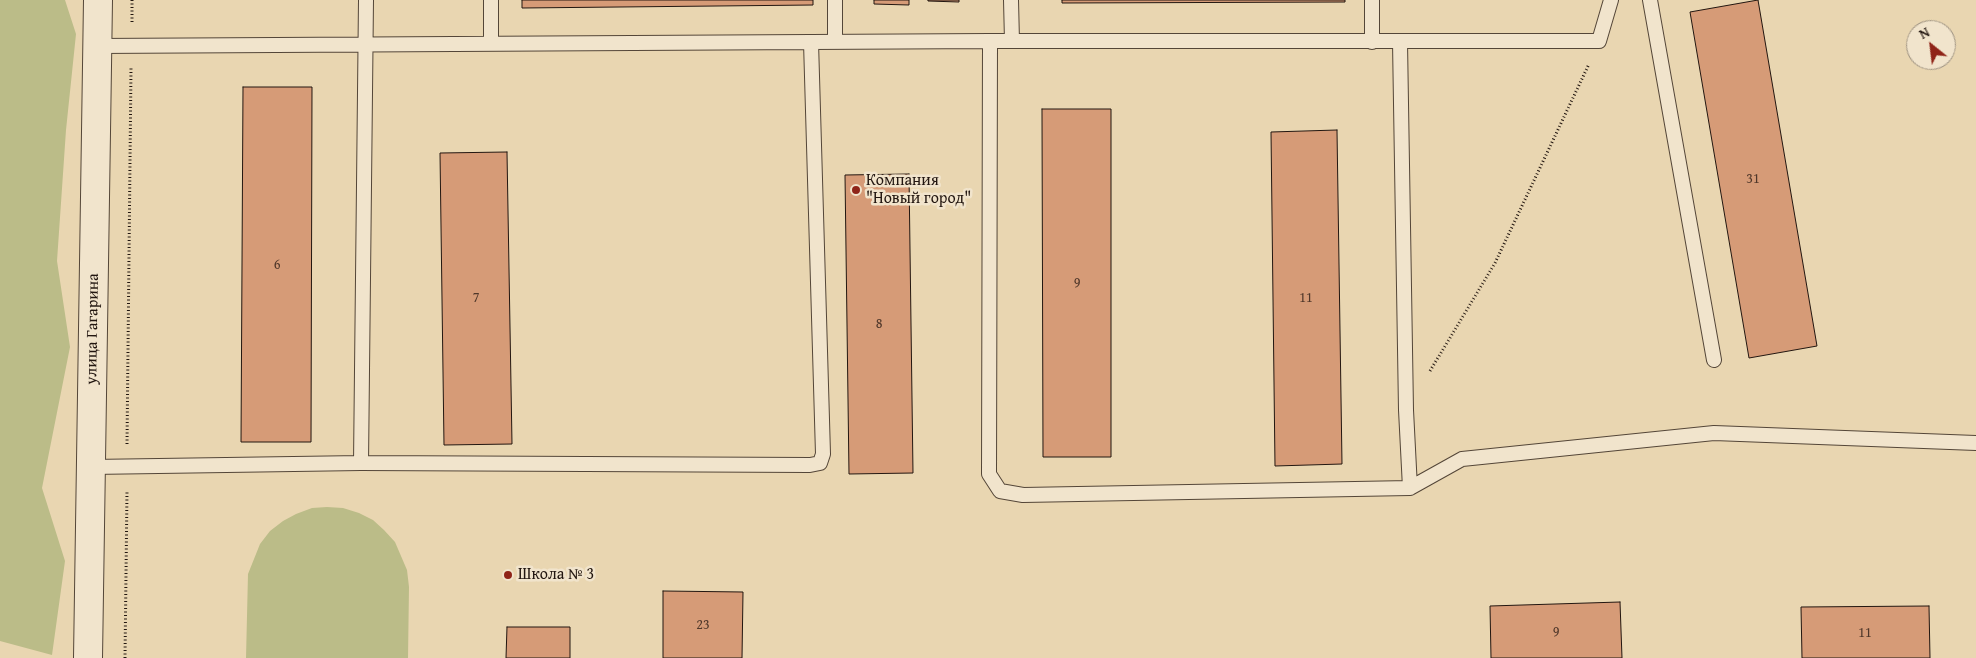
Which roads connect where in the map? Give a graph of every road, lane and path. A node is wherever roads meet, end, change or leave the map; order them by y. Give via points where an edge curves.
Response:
1 (98, 0) edge
2 (132, 0) edge
3 (366, 0) edge
4 (492, 0) edge
5 (835, 0) edge
6 (1011, 0) edge
7 (1372, 0) edge
8 (1611, 0) edge
9 (1650, 0) edge
10 (990, 41) junction
11 (1012, 41) junction
12 (1600, 41) junction
13 (810, 42) junction
14 (835, 42) junction
15 (1372, 42) junction
16 (1400, 42) junction
17 (491, 44) junction
18 (367, 45) junction
19 (97, 46) junction
20 (132, 46) junction
21 (1714, 360) dead end
22 (1406, 410) junction
23 (1976, 443) edge
24 (361, 462) junction
25 (127, 465) junction
26 (91, 467) junction
27 (1410, 488) junction
28 (88, 658) edge
29 (125, 658) edge

1 - 19 street, улица Гагарина
2 - 20 path
3 - 18 lane
4 - 17 lane
5 - 14 lane
6 - 11 lane
7 - 15 lane
8 - 12 lane
9 - 21 lane
10 - 11 lane
10 - 14 lane
10 - 27 lane via 989,474 1000,491 1023,495
11 - 15 lane
12 - 16 lane
12 - 22 path via 1496,263
13 - 14 lane
13 - 17 lane
13 - 24 lane via 823,454 820,463
15 - 16 lane
16 - 22 lane
17 - 18 lane
18 - 20 lane
18 - 24 lane
19 - 20 lane
19 - 26 street, улица Гагарина
20 - 25 path
22 - 27 lane
23 - 27 lane via 1714,433 1462,459
24 - 25 lane
25 - 26 lane
25 - 29 path
26 - 28 street, улица Гагарина

